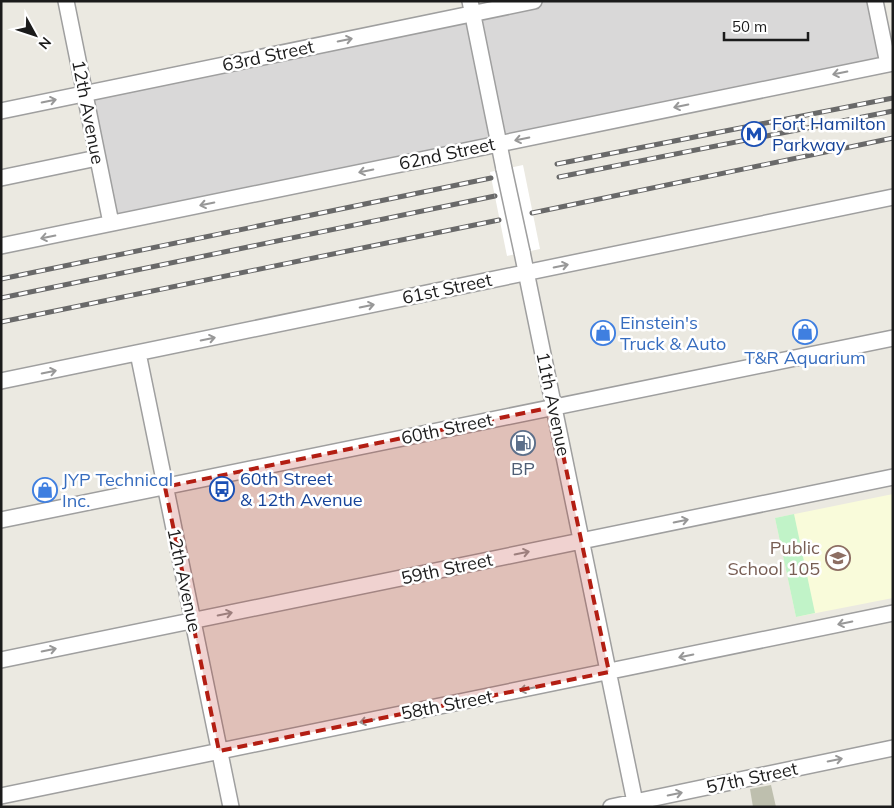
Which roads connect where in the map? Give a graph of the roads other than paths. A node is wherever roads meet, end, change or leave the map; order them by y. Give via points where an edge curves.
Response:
1 (66, 1) edge
2 (534, 1) edge
3 (875, 1) edge
4 (471, 8) edge
5 (890, 63) edge
6 (84, 94) junction
7 (1, 111) edge
8 (499, 143) junction
9 (97, 158) junction
10 (1, 178) edge
11 (893, 197) edge
12 (110, 223) junction
13 (1, 246) edge
14 (526, 273) junction
15 (893, 338) edge
16 (138, 354) junction
17 (1, 381) edge
18 (553, 407) junction
19 (893, 477) edge
20 (165, 487) junction
21 (1, 520) edge
22 (581, 541) junction
23 (893, 613) edge
24 (193, 621) junction
25 (1, 660) edge
26 (609, 672) junction
27 (893, 748) edge
28 (219, 751) junction
29 (1, 796) edge
30 (635, 804) edge
31 (231, 807) edge
32 (610, 807) edge

1 - 6 street, 12th Avenue
2 - 4 street, 63rd Street
3 - 5 street
6 -> 4 street, 63rd Street
4 - 8 street, 11th Avenue
5 -> 8 street, 62nd Street
7 -> 6 street, 63rd Street
6 - 9 street, 12th Avenue
8 -> 12 street, 62nd Street
8 - 14 street, 11th Avenue, bridge
9 - 10 street
9 - 12 street, 12th Avenue
14 -> 11 street, 61st Street
12 -> 13 street, 62nd Street
16 -> 14 street, 61st Street
14 - 18 street, 11th Avenue
15 - 18 street, 60th Street
17 -> 16 street, 61st Street
16 - 20 street, 12th Avenue
18 - 20 street, 60th Street
18 - 22 street, 11th Avenue
22 -> 19 street, 59th Street
20 - 21 street, 60th Street
20 - 24 street, 12th Avenue
24 -> 22 street, 59th Street
22 - 26 street, 11th Avenue
23 -> 26 street, 58th Street
25 -> 24 street, 59th Street
24 - 28 street, 12th Avenue
26 -> 28 street, 58th Street
26 - 30 street, 11th Avenue
30 -> 27 street, 57th Street
28 - 29 street, 58th Street
28 - 31 street, 12th Avenue
30 - 32 street, 57th Street

